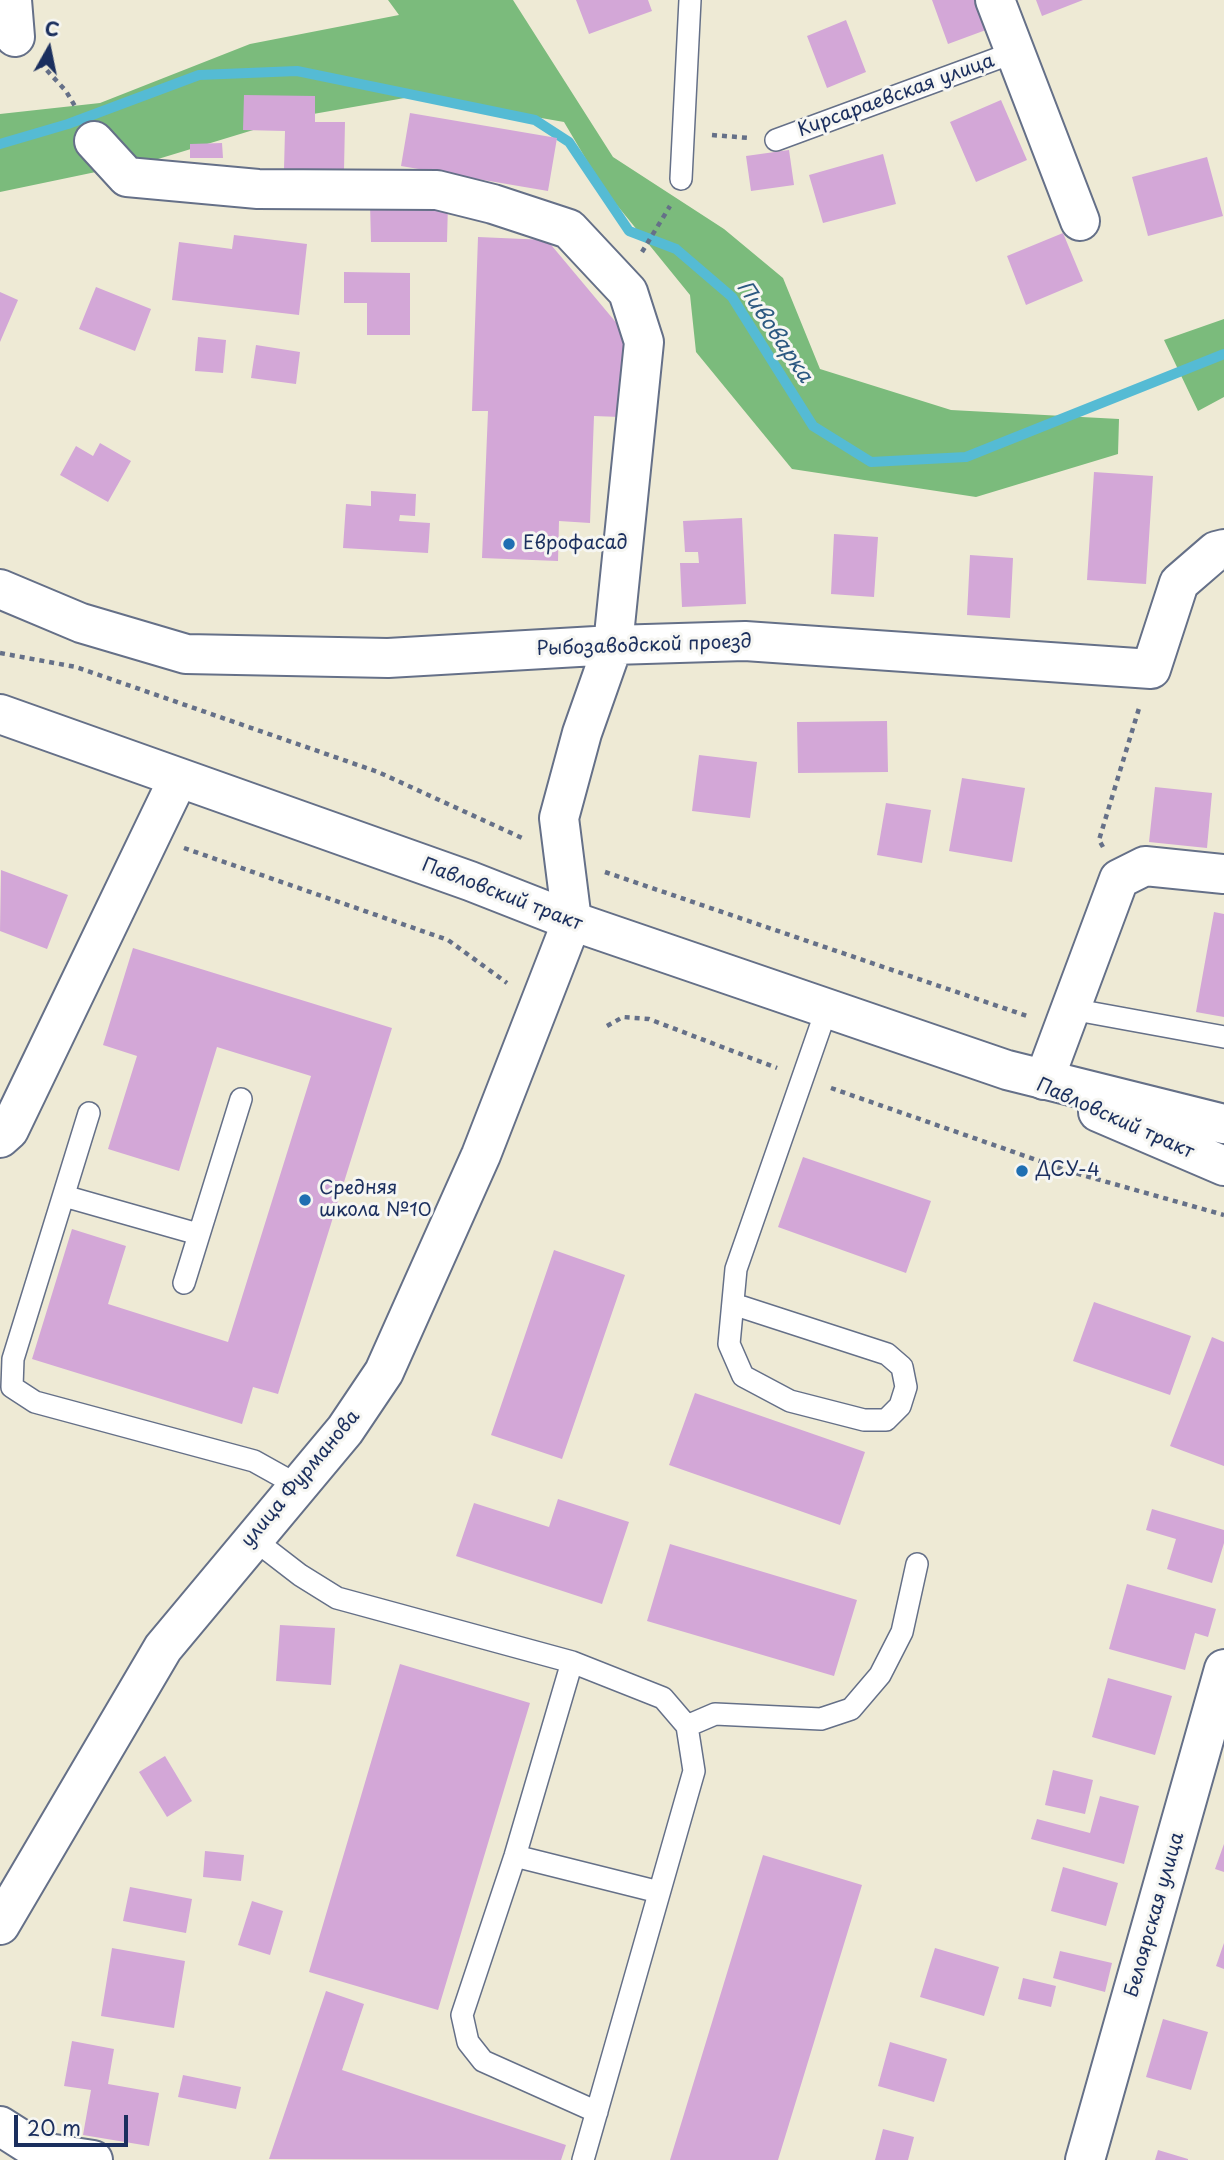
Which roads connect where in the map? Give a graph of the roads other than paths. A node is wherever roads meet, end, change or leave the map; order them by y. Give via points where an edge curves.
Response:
1 (12, 0) edge
2 (690, 0) edge
3 (995, 0) edge
4 (15, 37) dead end
5 (1015, 52) junction
6 (776, 140) road end
7 (94, 141) dead end
8 (681, 179) dead end
9 (1080, 221) dead end
10 (1224, 549) edge
11 (0, 589) edge
12 (613, 645) junction
13 (0, 714) edge
14 (178, 779) junction
15 (1224, 874) edge
16 (572, 921) junction
17 (827, 1008) junction
18 (1071, 1009) junction
19 (1224, 1037) edge
20 (1007, 1070) junction
21 (1044, 1080) junction
22 (241, 1099) dead end
23 (89, 1113) dead end
24 (1224, 1124) edge
25 (0, 1138) edge
26 (1224, 1166) edge
27 (64, 1196) junction
28 (198, 1234) junction
29 (184, 1283) dead end
30 (733, 1304) junction
31 (297, 1485) junction
32 (252, 1538) junction
33 (917, 1564) dead end
34 (572, 1662) junction
35 (1224, 1669) edge
36 (687, 1726) junction
37 (515, 1856) junction
38 (659, 1892) junction
39 (0, 1925) edge
40 (597, 2112) junction
41 (0, 2126) edge
42 (93, 2160) edge
43 (583, 2160) edge
44 (1085, 2160) edge

1 - 4 street
2 - 8 lane
3 - 5 street
5 - 6 lane, Кирсараевская улица
5 - 9 street
7 - 12 street via 127,177 258,189 438,190 569,229 628,292 644,342
10 - 12 street, Рыбозаводской проезд via 1179,583 1151,669 745,641
11 - 12 street, Рыбозаводской проезд via 81,623 186,654 388,658
12 - 16 street via 559,818
13 - 14 street, Павловский тракт
14 - 16 street, Павловский тракт
14 - 25 street via 9,1130
15 - 18 street via 1145,866 1119,878
16 - 17 street, Павловский тракт
16 - 31 street, улица Фурманова via 481,1155 384,1372 345,1430
17 - 20 street, Павловский тракт
17 - 30 lane via 736,1269
18 - 19 lane
18 - 21 street
20 - 21 street, Павловский тракт
20 - 26 street, Павловский тракт
21 - 24 street, Павловский тракт
22 - 28 lane
23 - 27 lane
27 - 28 lane
27 - 31 lane via 13,1359 12,1387 35,1402 254,1461
28 - 29 lane
30 - 30 lane via 729,1344 743,1376 790,1401 864,1420 886,1420 901,1406 906,1387 902,1367 887,1354
31 - 32 street, улица Фурманова
32 - 34 lane via 337,1598
32 - 39 street, улица Фурманова via 163,1648
33 - 36 lane via 902,1632 880,1675 851,1709 821,1719 715,1714
34 - 36 lane via 663,1698
34 - 37 lane
35 - 44 street, Белоярская улица
36 - 38 lane via 694,1772
37 - 38 lane
37 - 40 lane via 462,2015 468,2042 483,2061
38 - 40 lane
40 - 43 lane
41 - 42 street via 41,2152

